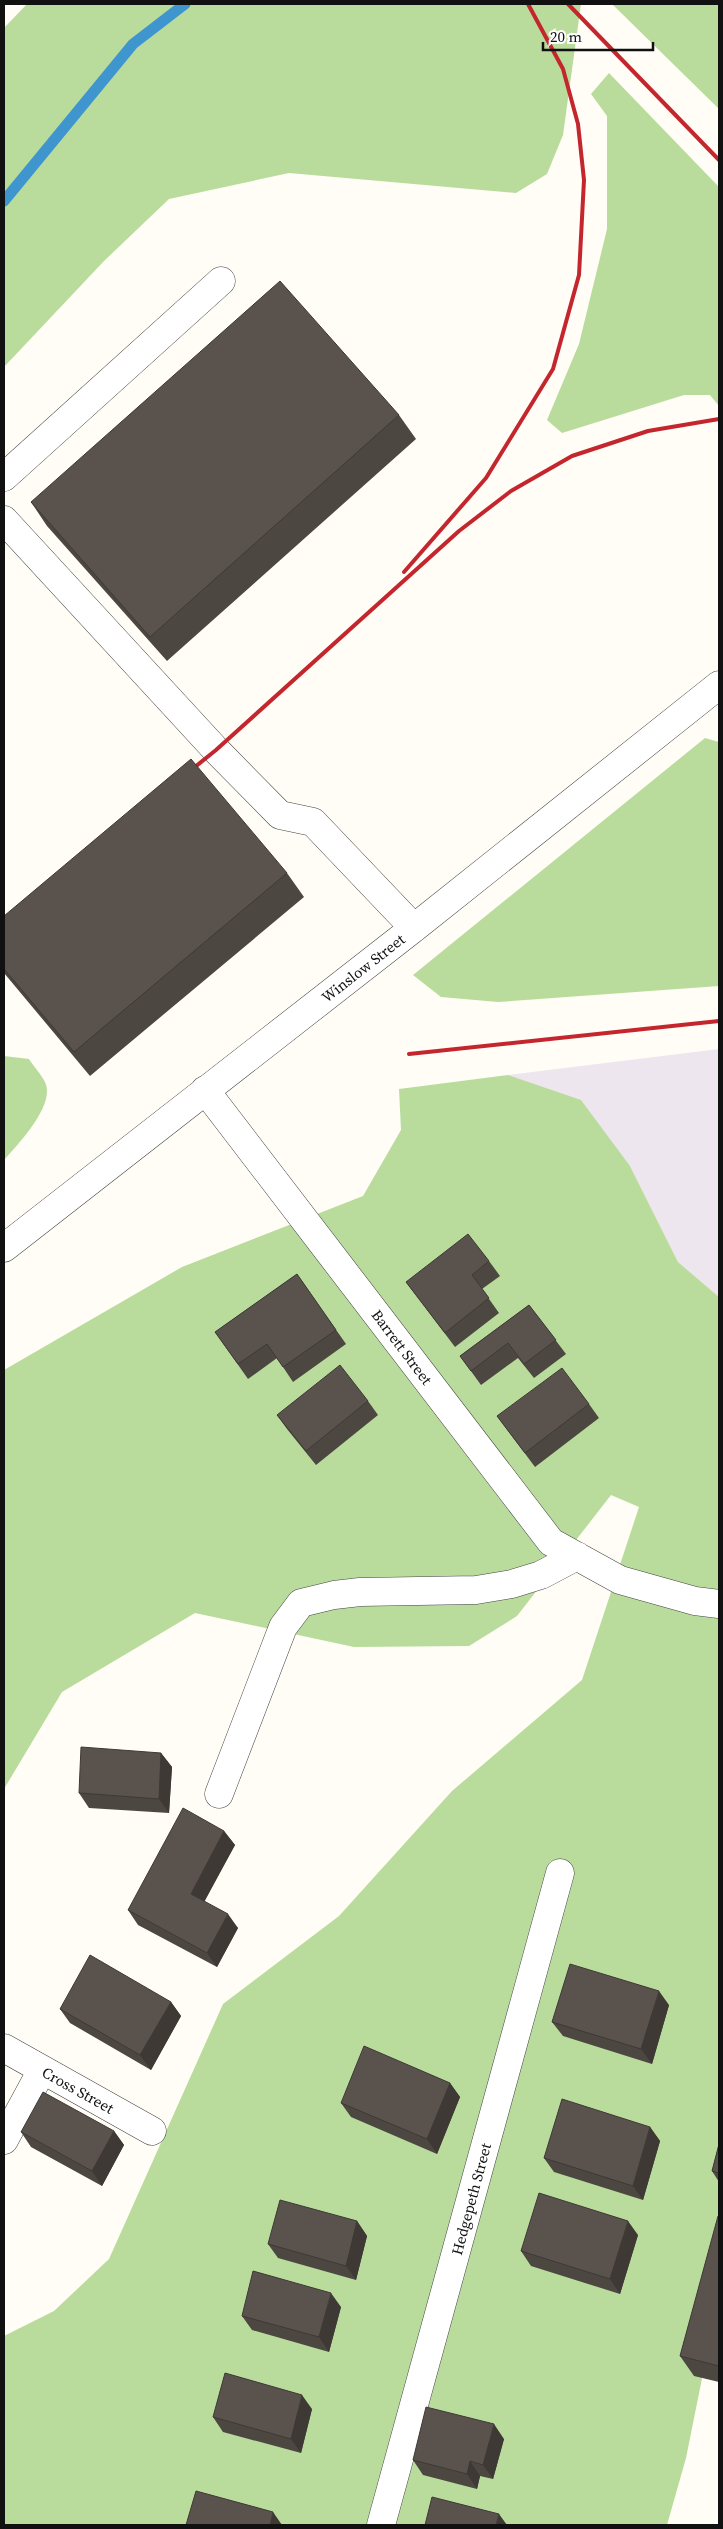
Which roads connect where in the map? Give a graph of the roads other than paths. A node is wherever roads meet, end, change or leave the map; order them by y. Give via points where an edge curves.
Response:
1 (221, 281) dead end
2 (4, 477) edge
3 (4, 520) edge
4 (719, 685) edge
5 (414, 928) junction
6 (205, 1090) junction
7 (4, 1248) edge
8 (577, 1556) junction
9 (719, 1604) edge
10 (219, 1794) dead end
11 (560, 1873) dead end
12 (4, 2048) edge
13 (42, 2070) junction
14 (152, 2131) dead end
15 (4, 2140) edge
16 (381, 2525) edge

1 - 2 street
3 - 5 street via 280,815 313,822
4 - 5 street, Winslow Street
5 - 6 street, Winslow Street
6 - 7 street, Winslow Street
6 - 8 street, Barrett Street via 551,1542
8 - 9 street, Barrett Street via 620,1580 695,1601
8 - 10 street via 541,1575 512,1584 476,1590 360,1592 301,1603 282,1627
11 - 16 street, Hedgepeth Street
12 - 13 street, Cross Street
13 - 14 street, Cross Street
13 - 15 street

